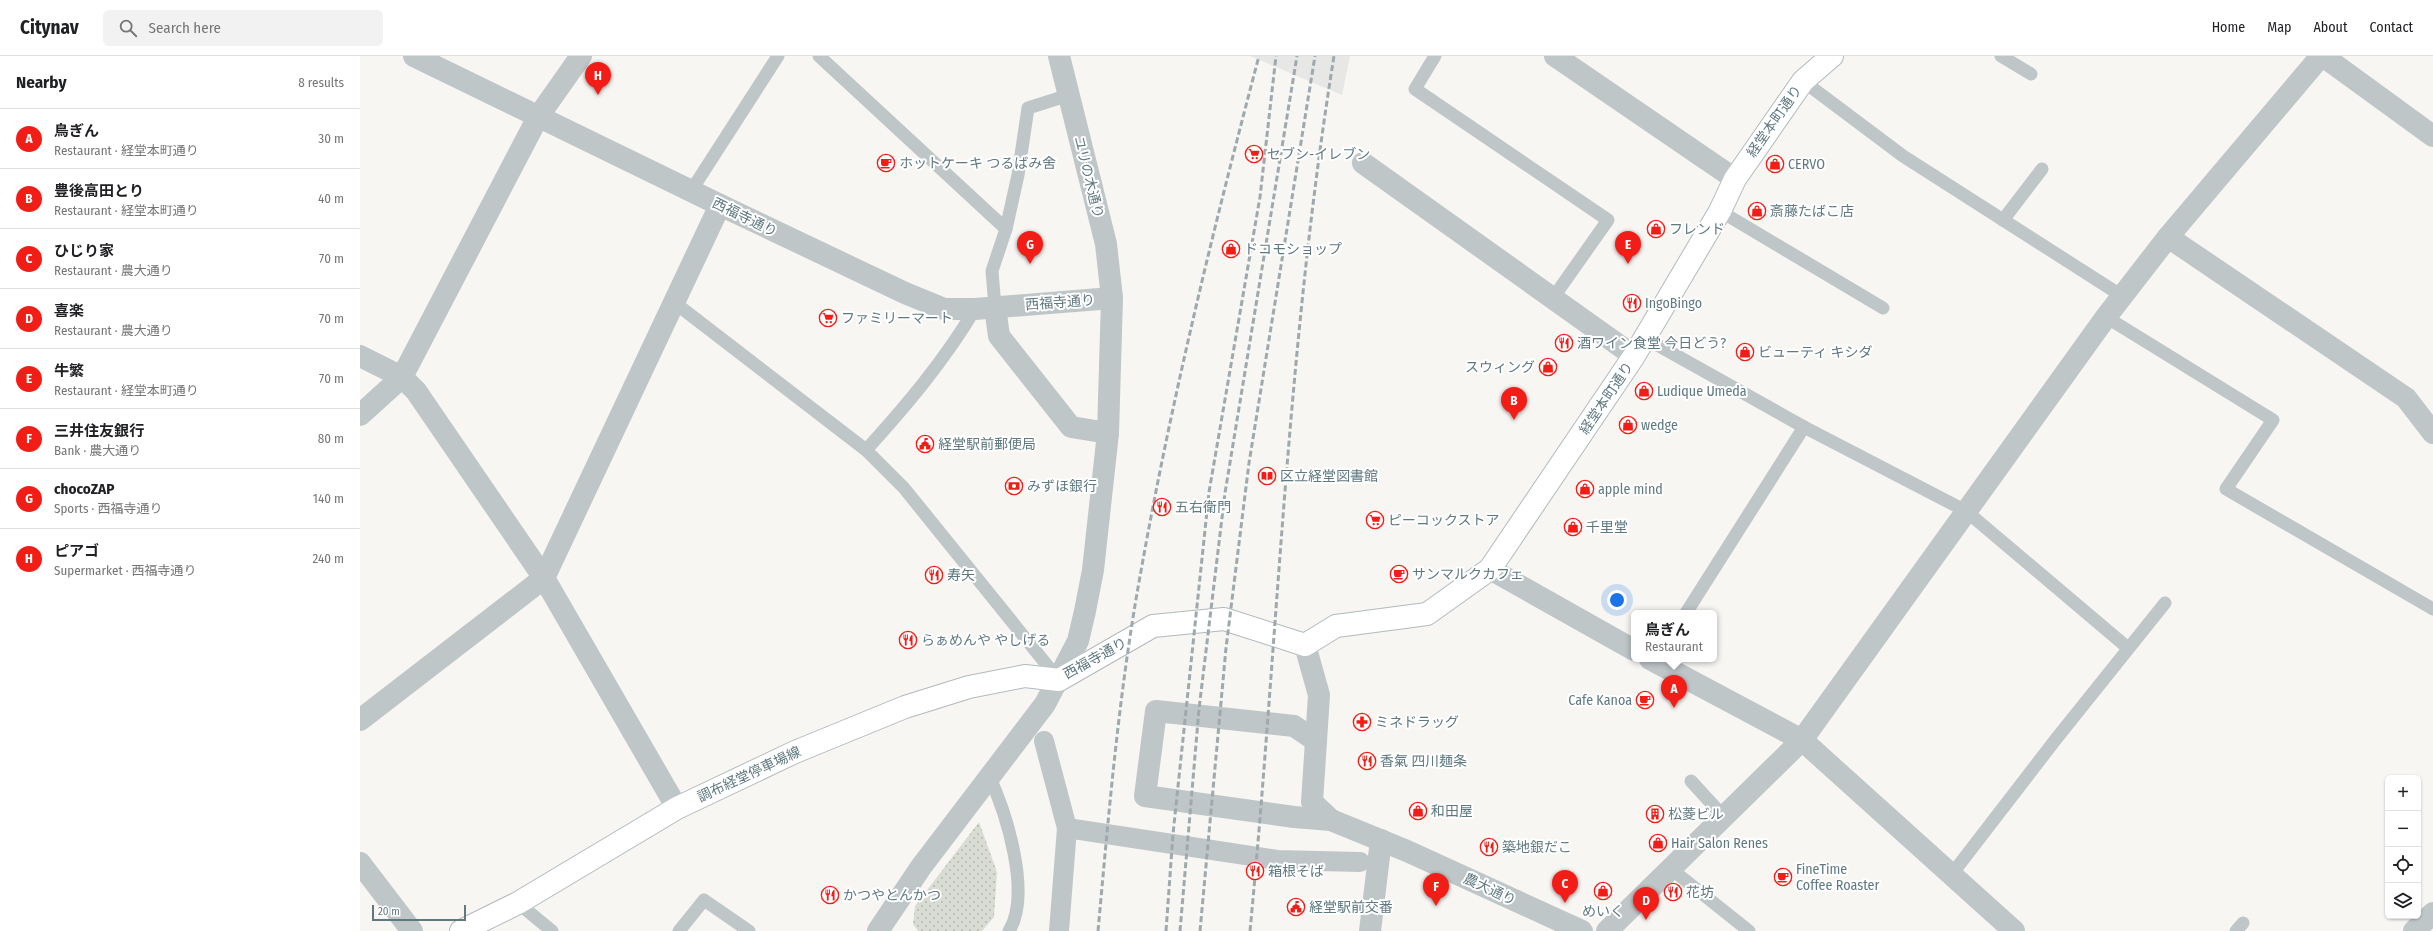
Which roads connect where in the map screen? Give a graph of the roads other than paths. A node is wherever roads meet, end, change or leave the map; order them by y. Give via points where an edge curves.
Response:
1 (414, 56) edge
2 (581, 56) edge
3 (778, 56) edge
4 (819, 56) edge
5 (1059, 56) edge
6 (1435, 56) edge
7 (1555, 56) edge
8 (1832, 56) edge
9 (2001, 56) edge
10 (2322, 56) edge
11 (2031, 74) dead end
12 (1802, 81) junction
13 (1069, 95) junction
14 (538, 117) junction
15 (2433, 136) edge
16 (1363, 163) dead end
17 (2042, 169) dead end
18 (1735, 179) junction
19 (691, 191) junction
20 (720, 205) junction
21 (1720, 211) junction
22 (2003, 220) junction
23 (1006, 229) junction
24 (2168, 237) junction
25 (2122, 296) junction
26 (1112, 298) junction
27 (1553, 298) junction
28 (675, 303) junction
29 (985, 308) junction
30 (1883, 308) dead end
31 (2106, 317) junction
32 (1639, 347) junction
33 (360, 356) edge
34 (402, 377) junction
35 (360, 415) edge
36 (1804, 427) junction
37 (1108, 433) junction
38 (2433, 433) edge
39 (866, 450) junction
40 (1966, 510) junction
41 (1490, 569) junction
42 (544, 578) junction
43 (2165, 603) dead end
44 (2433, 609) edge
45 (1688, 610) edge
46 (1305, 645) junction
47 (1631, 648) edge
48 (2128, 648) junction
49 (1659, 662) edge
50 (1060, 680) junction
51 (360, 720) edge
52 (1802, 740) junction
53 (1044, 741) dead end
54 (1316, 741) junction
55 (989, 776) junction
56 (1691, 781) dead end
57 (677, 808) junction
58 (1724, 816) junction
59 (1331, 820) junction
60 (1067, 828) junction
61 (1381, 840) junction
62 (1360, 862) dead end
63 (360, 863) edge
64 (1670, 868) junction
65 (1952, 874) junction
66 (518, 903) junction
67 (2433, 913) edge
68 (882, 929) edge
69 (412, 931) edge
70 (461, 931) edge
71 (552, 931) edge
72 (679, 931) edge
73 (749, 931) edge
74 (1009, 931) edge
75 (1059, 931) edge
76 (1370, 931) edge
77 (1582, 931) edge
78 (1606, 931) edge
79 (1749, 931) edge
80 (2014, 931) edge
81 (2414, 931) edge

1 - 14 street, 西福寺通り
2 - 14 street
3 - 19 lane
4 - 23 lane
5 - 13 street, ユリの木通り
6 - 27 lane via 1415,90 1608,220
7 - 18 street
8 - 12 main road, 経堂本町通り
9 - 11 lane
10 - 15 street
10 - 24 street
12 - 18 main road, 経堂本町通り
12 - 22 lane via 1903,156
13 - 23 lane via 1028,108 1018,175
13 - 26 street, ユリの木通り via 1106,244
14 - 19 street, 西福寺通り
14 - 34 street
16 - 27 street
17 - 22 lane
18 - 21 main road, 経堂本町通り
19 - 20 street, 西福寺通り
20 - 28 street
20 - 29 street, 西福寺通り via 944,309
21 - 30 lane
21 - 32 main road, 経堂本町通り
22 - 25 lane
23 - 29 lane via 992,271
24 - 25 street
24 - 38 street via 2406,398
25 - 31 street
26 - 29 street, 西福寺通り
26 - 37 street, 西福寺通り
27 - 32 street
28 - 39 lane
28 - 42 street
29 - 37 street via 999,336 1071,428
29 - 39 lane via 957,339 916,394
31 - 40 street
31 - 44 lane via 2273,420 2226,489
32 - 36 lane
32 - 41 main road, 経堂本町通り
33 - 34 street
34 - 35 street
34 - 42 street via 416,391
36 - 40 lane
36 - 45 lane
37 - 50 street, 西福寺通り via 1093,570 1078,641
39 - 50 lane via 904,488
40 - 48 lane
40 - 52 street
41 - 46 main road, 経堂本町通り via 1427,614 1336,626
41 - 47 street
42 - 51 street
42 - 57 street
43 - 48 lane
46 - 50 main road, 西福寺通り via 1224,619 1153,626
46 - 54 street via 1320,695
48 - 65 lane
49 - 52 street
50 - 55 street via 1045,704
50 - 57 main road, 調布経堂停車場線 via 1025,676 969,687 905,707 796,752
52 - 58 street
52 - 65 street
53 - 60 street
54 - 59 street via 1312,802
54 - 59 street via 1294,726 1156,711 1146,796
55 - 68 street via 921,867
55 - 74 lane via 1004,810 1012,838 1017,900
56 - 58 lane
57 - 66 main road, 調布経堂停車場線
58 - 64 street
59 - 61 street, 農大通り
60 - 62 street via 1277,860
60 - 75 street
61 - 76 street
61 - 77 street, 農大通り
63 - 69 street
64 - 78 street
64 - 79 lane
65 - 80 street
66 - 70 main road, 調布経堂停車場線
66 - 71 lane
67 - 81 street
72 - 73 lane via 704,900

